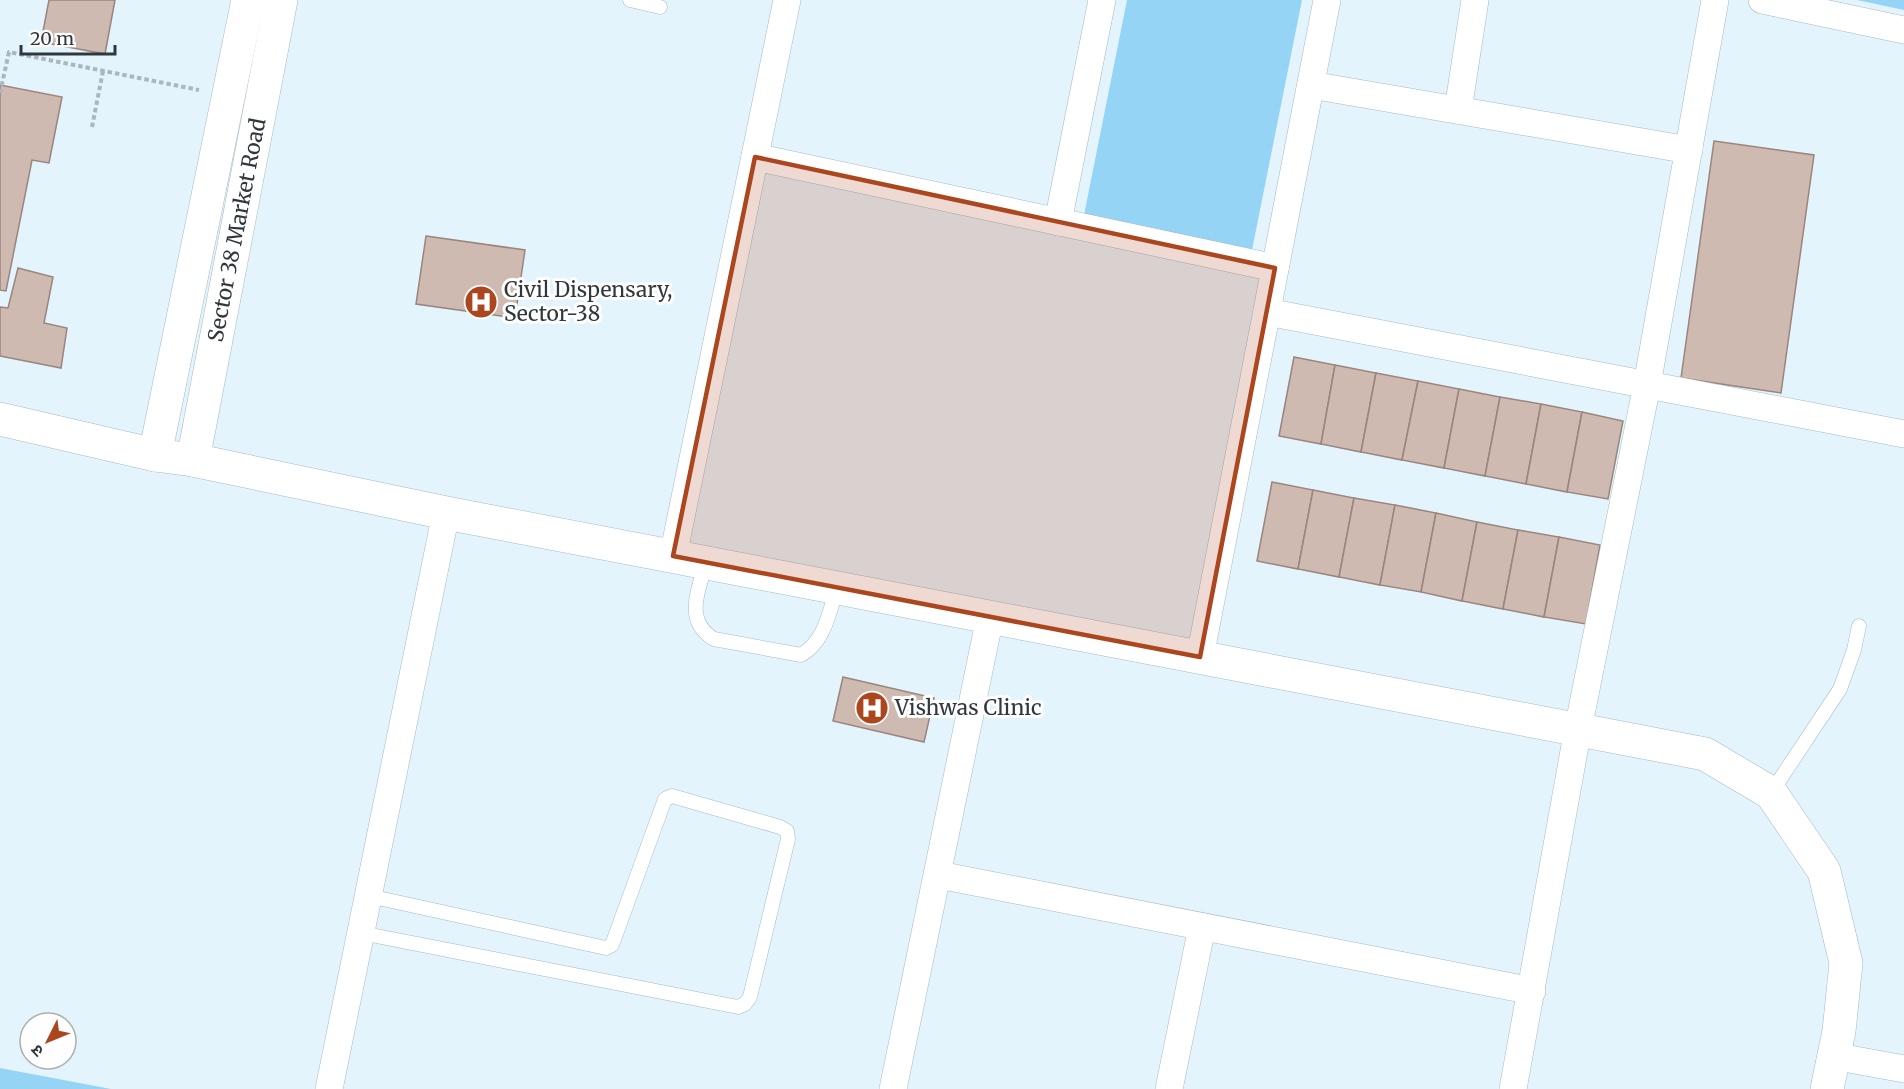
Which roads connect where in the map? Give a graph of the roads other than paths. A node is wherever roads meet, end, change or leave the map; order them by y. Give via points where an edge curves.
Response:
1 (248, 0) edge
2 (281, 0) edge
3 (630, 0) edge
4 (787, 0) edge
5 (1102, 0) edge
6 (1327, 0) edge
7 (1475, 0) edge
8 (1715, 0) edge
9 (1762, 0) edge
10 (660, 7) dead end
11 (1904, 30) edge
12 (1311, 85) junction
13 (1458, 110) junction
14 (1689, 150) junction
15 (755, 157) junction
16 (1058, 222) junction
17 (1275, 268) junction
18 (1267, 312) junction
19 (1647, 385) junction
20 (0, 419) edge
21 (1904, 434) edge
22 (155, 455) junction
23 (193, 460) junction
24 (446, 513) junction
25 (673, 556) junction
26 (706, 563) junction
27 (837, 588) junction
28 (990, 617) junction
29 (1859, 626) dead end
30 (1200, 657) junction
31 (1578, 729) junction
32 (1771, 793) junction
33 (939, 875) junction
34 (369, 896) junction
35 (1202, 927) junction
36 (361, 933) junction
37 (1532, 992) junction
38 (1833, 1056) junction
39 (1904, 1069) edge
40 (329, 1089) edge
41 (893, 1089) edge
42 (1169, 1089) edge
43 (1513, 1089) edge
44 (1827, 1089) edge

1 - 22 street, Sector 38 Market Road
2 - 23 street, Sector 38 Market Road
3 - 10 lane
4 - 15 street
5 - 16 street
6 - 12 street
7 - 13 street
8 - 14 street
9 - 11 street
12 - 13 street
12 - 17 street
13 - 14 street
14 - 19 street
15 - 16 street
15 - 25 street
16 - 17 street
17 - 18 street
18 - 19 street
18 - 30 street
19 - 21 street
19 - 31 street
20 - 22 street
22 - 23 street
23 - 24 street
24 - 25 street
24 - 34 street
25 - 26 street
26 - 27 street
26 - 27 lane via 694,604 695,618 705,634 714,639 801,655 820,638
27 - 28 street
28 - 30 street
28 - 33 street
29 - 32 lane via 1840,689
30 - 31 street
31 - 32 street via 1705,754
31 - 37 street
32 - 38 street via 1824,871 1827,882 1845,963
33 - 35 street
33 - 41 street
34 - 36 street
34 - 36 lane via 606,948 612,945 665,799 672,796 787,831 750,997 738,1007
35 - 37 street
35 - 42 street
36 - 40 street
37 - 43 street
38 - 39 street
38 - 44 street

